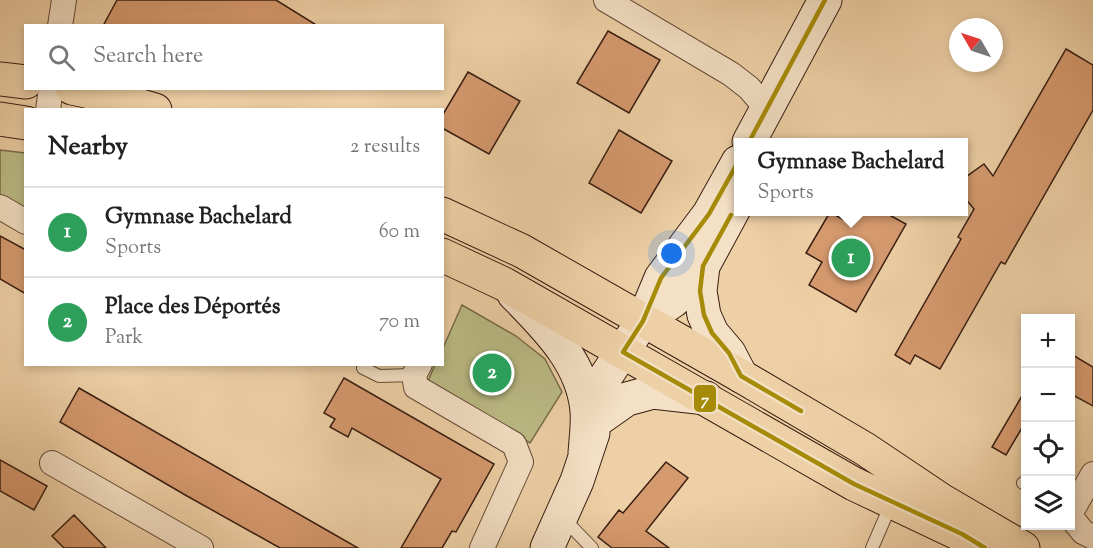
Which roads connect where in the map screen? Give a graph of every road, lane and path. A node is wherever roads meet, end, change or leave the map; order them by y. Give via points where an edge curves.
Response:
1 (64, 0) edge
2 (606, 0) edge
3 (825, 0) edge
4 (842, 0) edge
5 (60, 24) edge
6 (0, 79) edge
7 (24, 82) edge
8 (51, 90) edge
9 (81, 90) edge
10 (48, 108) edge
11 (148, 108) edge
12 (767, 109) junction
13 (0, 119) edge
14 (24, 123) edge
15 (751, 138) edge
16 (769, 138) edge
17 (734, 169) edge
18 (0, 207) edge
19 (734, 208) edge
20 (444, 215) edge
21 (24, 221) edge
22 (444, 256) edge
23 (703, 266) junction
24 (504, 284) junction
25 (643, 321) junction
26 (619, 359) junction
27 (363, 368) dead end
28 (417, 370) edge
29 (741, 376) junction
30 (706, 399) junction
31 (593, 415) junction
32 (52, 463) dead end
33 (1093, 474) edge
34 (892, 502) junction
35 (1075, 508) edge
36 (561, 517) junction
37 (1075, 521) edge
38 (1093, 537) edge
39 (201, 548) edge
40 (482, 548) edge
41 (547, 548) edge
42 (592, 548) edge
43 (872, 548) edge
44 (985, 548) edge
45 (1023, 548) edge

1 - 5 street
2 - 12 street via 723,69 749,88
3 - 12 main road
4 - 16 main road
6 - 7 main road
8 - 10 street
9 - 11 main road
12 - 15 main road
13 - 14 main road
17 - 25 main road via 709,214 661,278
18 - 21 street
19 - 23 main road
20 - 25 main road via 522,251
22 - 24 main road
23 - 25 main road via 673,301
23 - 29 main road via 700,291 704,315
24 - 26 main road
24 - 31 main road via 562,348
25 - 26 main road
25 - 29 main road
26 - 30 main road
26 - 31 main road
27 - 28 lane via 379,376
28 - 40 street via 416,387 514,444 522,462
29 - 45 main road
30 - 31 main road via 653,392
30 - 34 main road
31 - 36 main road via 577,481
32 - 39 street
33 - 35 street
34 - 43 lane
34 - 44 main road
36 - 41 main road
36 - 42 lane
37 - 38 street via 1083,532

